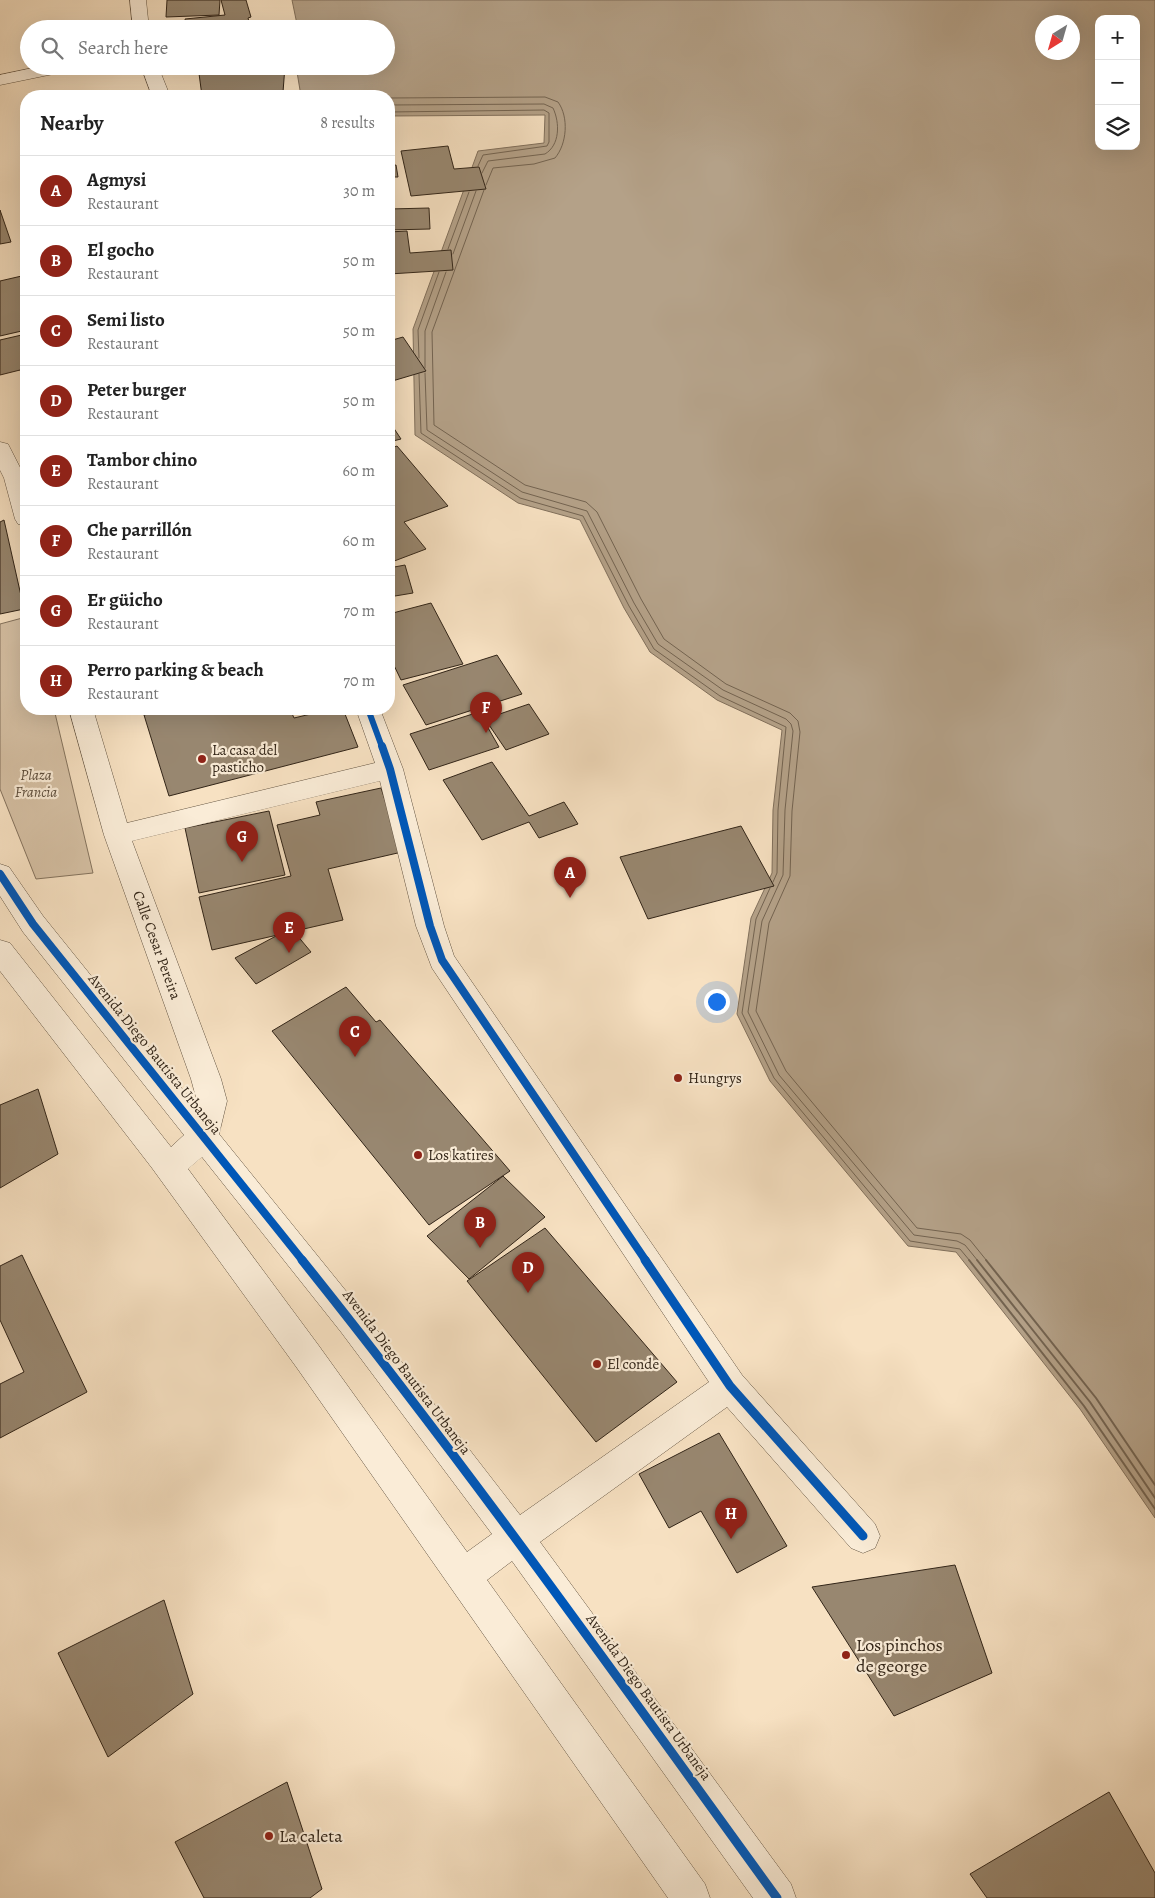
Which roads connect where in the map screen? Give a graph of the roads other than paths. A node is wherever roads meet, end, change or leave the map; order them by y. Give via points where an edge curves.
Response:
1 (138, 0) edge
2 (140, 20) edge
3 (24, 75) edge
4 (153, 75) edge
5 (0, 80) edge
6 (159, 90) edge
7 (0, 449) edge
8 (20, 497) edge
9 (83, 715) edge
10 (370, 715) edge
11 (390, 769) junction
12 (117, 835) junction
13 (0, 874) edge
14 (0, 951) edge
15 (204, 1136) junction
16 (169, 1167) junction
17 (730, 1386) junction
18 (863, 1536) dead end
19 (516, 1538) junction
20 (462, 1576) junction
21 (690, 1898) edge
22 (777, 1898) edge

1 - 2 street
3 - 5 street
4 - 6 street
7 - 8 street via 15,478
9 - 12 street, Calle Cesar Pereira
10 - 11 street
11 - 12 street
11 - 17 street via 430,926 442,960
12 - 15 street, Calle Cesar Pereira via 206,1079 212,1101
13 - 15 street, Avenida Diego Bautista Urbaneja via 33,924
14 - 16 street
15 - 16 street
15 - 19 street, Avenida Diego Bautista Urbaneja via 352,1322
16 - 20 street
17 - 18 street
17 - 19 street
19 - 20 street
19 - 22 street, Avenida Diego Bautista Urbaneja
20 - 21 street

